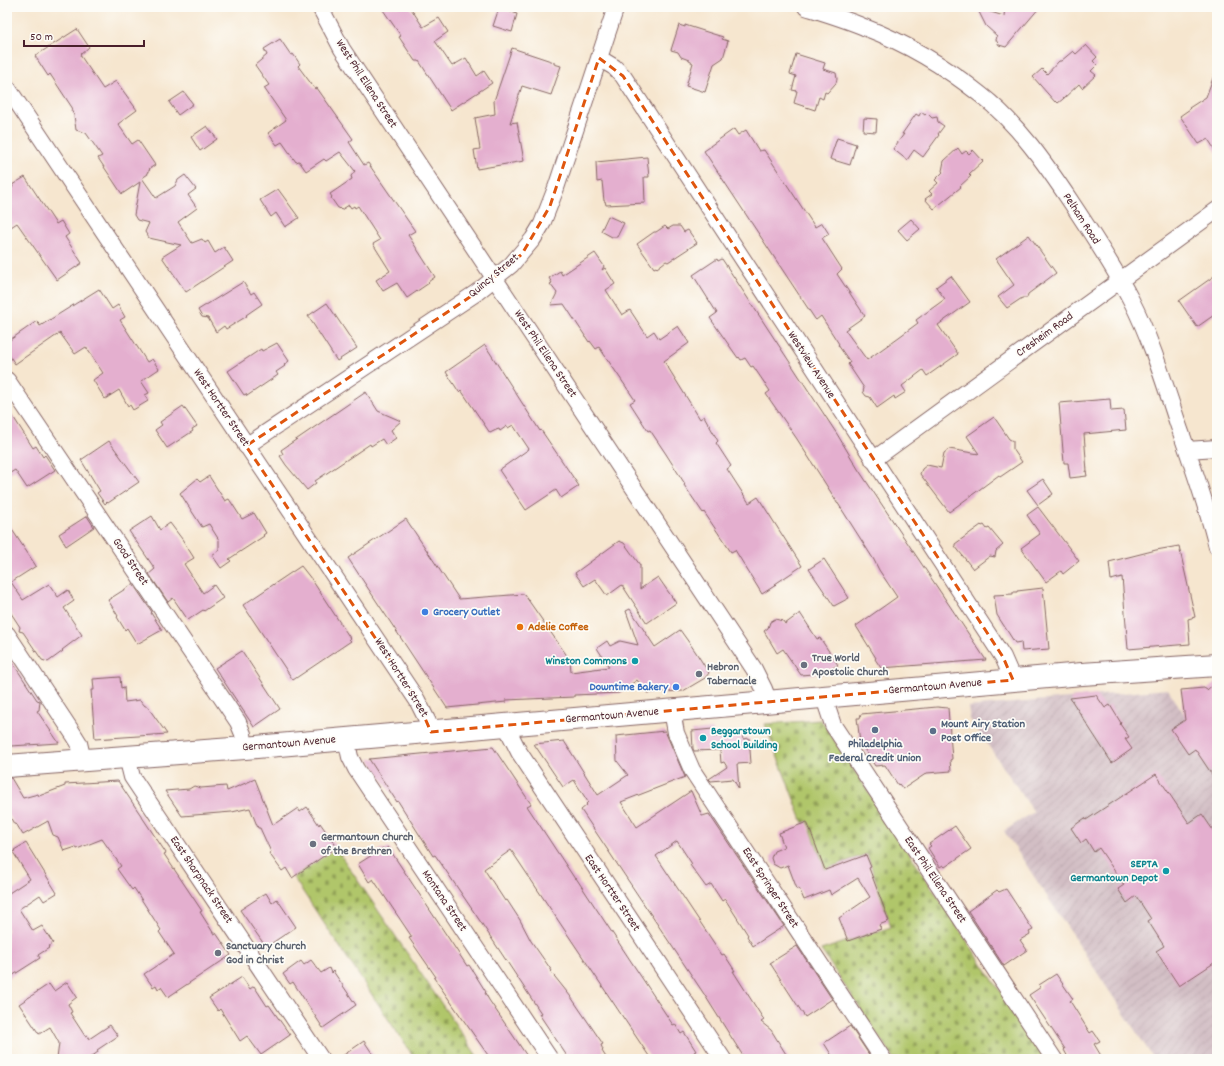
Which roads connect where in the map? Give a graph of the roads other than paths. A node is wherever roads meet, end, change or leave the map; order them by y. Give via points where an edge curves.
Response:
1 (320, 7) edge
2 (616, 7) edge
3 (806, 7) edge
4 (599, 58) junction
5 (7, 87) edge
6 (1217, 210) edge
7 (495, 279) junction
8 (1120, 280) junction
9 (7, 380) edge
10 (246, 446) junction
11 (1217, 448) edge
12 (1187, 450) junction
13 (873, 460) junction
14 (1217, 547) edge
15 (7, 634) edge
16 (1217, 664) edge
17 (1013, 680) junction
18 (825, 697) junction
19 (769, 702) junction
20 (672, 710) junction
21 (508, 725) junction
22 (431, 732) junction
23 (346, 739) junction
24 (245, 748) junction
25 (127, 757) junction
26 (83, 760) junction
27 (7, 766) edge
28 (321, 1059) edge
29 (550, 1059) edge
30 (723, 1059) edge
31 (883, 1059) edge
32 (1054, 1059) edge

1 - 7 street, West Phil Ellena Street via 342,49
2 - 4 street, Quincy Street
3 - 8 street, Pelham Road via 864,26 897,41 942,66 982,96 1035,151 1071,202
4 - 7 street, Quincy Street via 542,224 522,254
4 - 13 street, Westview Avenue via 623,76
5 - 10 street, West Hortter Street
6 - 8 street, Cresheim Road
7 - 10 street, Quincy Street
7 - 19 street, West Phil Ellena Street via 754,669
8 - 12 street, Pelham Road via 1143,328
8 - 13 street, Cresheim Road
9 - 24 street, Good Street via 238,722
10 - 22 street, West Hortter Street via 417,700
11 - 12 street
12 - 14 street, Pelham Road
13 - 17 street, Westview Avenue via 1003,657
15 - 26 street via 79,743
16 - 17 main road, Germantown Avenue
17 - 18 main road, Germantown Avenue
18 - 19 main road, Germantown Avenue
18 - 32 street, East Phil Ellena Street via 833,725
19 - 20 main road, Germantown Avenue
20 - 21 main road, Germantown Avenue
20 - 31 street, East Springer Street via 676,733 692,770
21 - 22 main road, Germantown Avenue
21 - 30 street, East Hortter Street via 519,752
22 - 23 main road, Germantown Avenue
23 - 24 main road, Germantown Avenue
23 - 29 street, Montana Street via 356,769
24 - 25 main road, Germantown Avenue
25 - 26 main road, Germantown Avenue
25 - 28 street, East Sharpnack Street via 136,783
26 - 27 main road, Germantown Avenue

